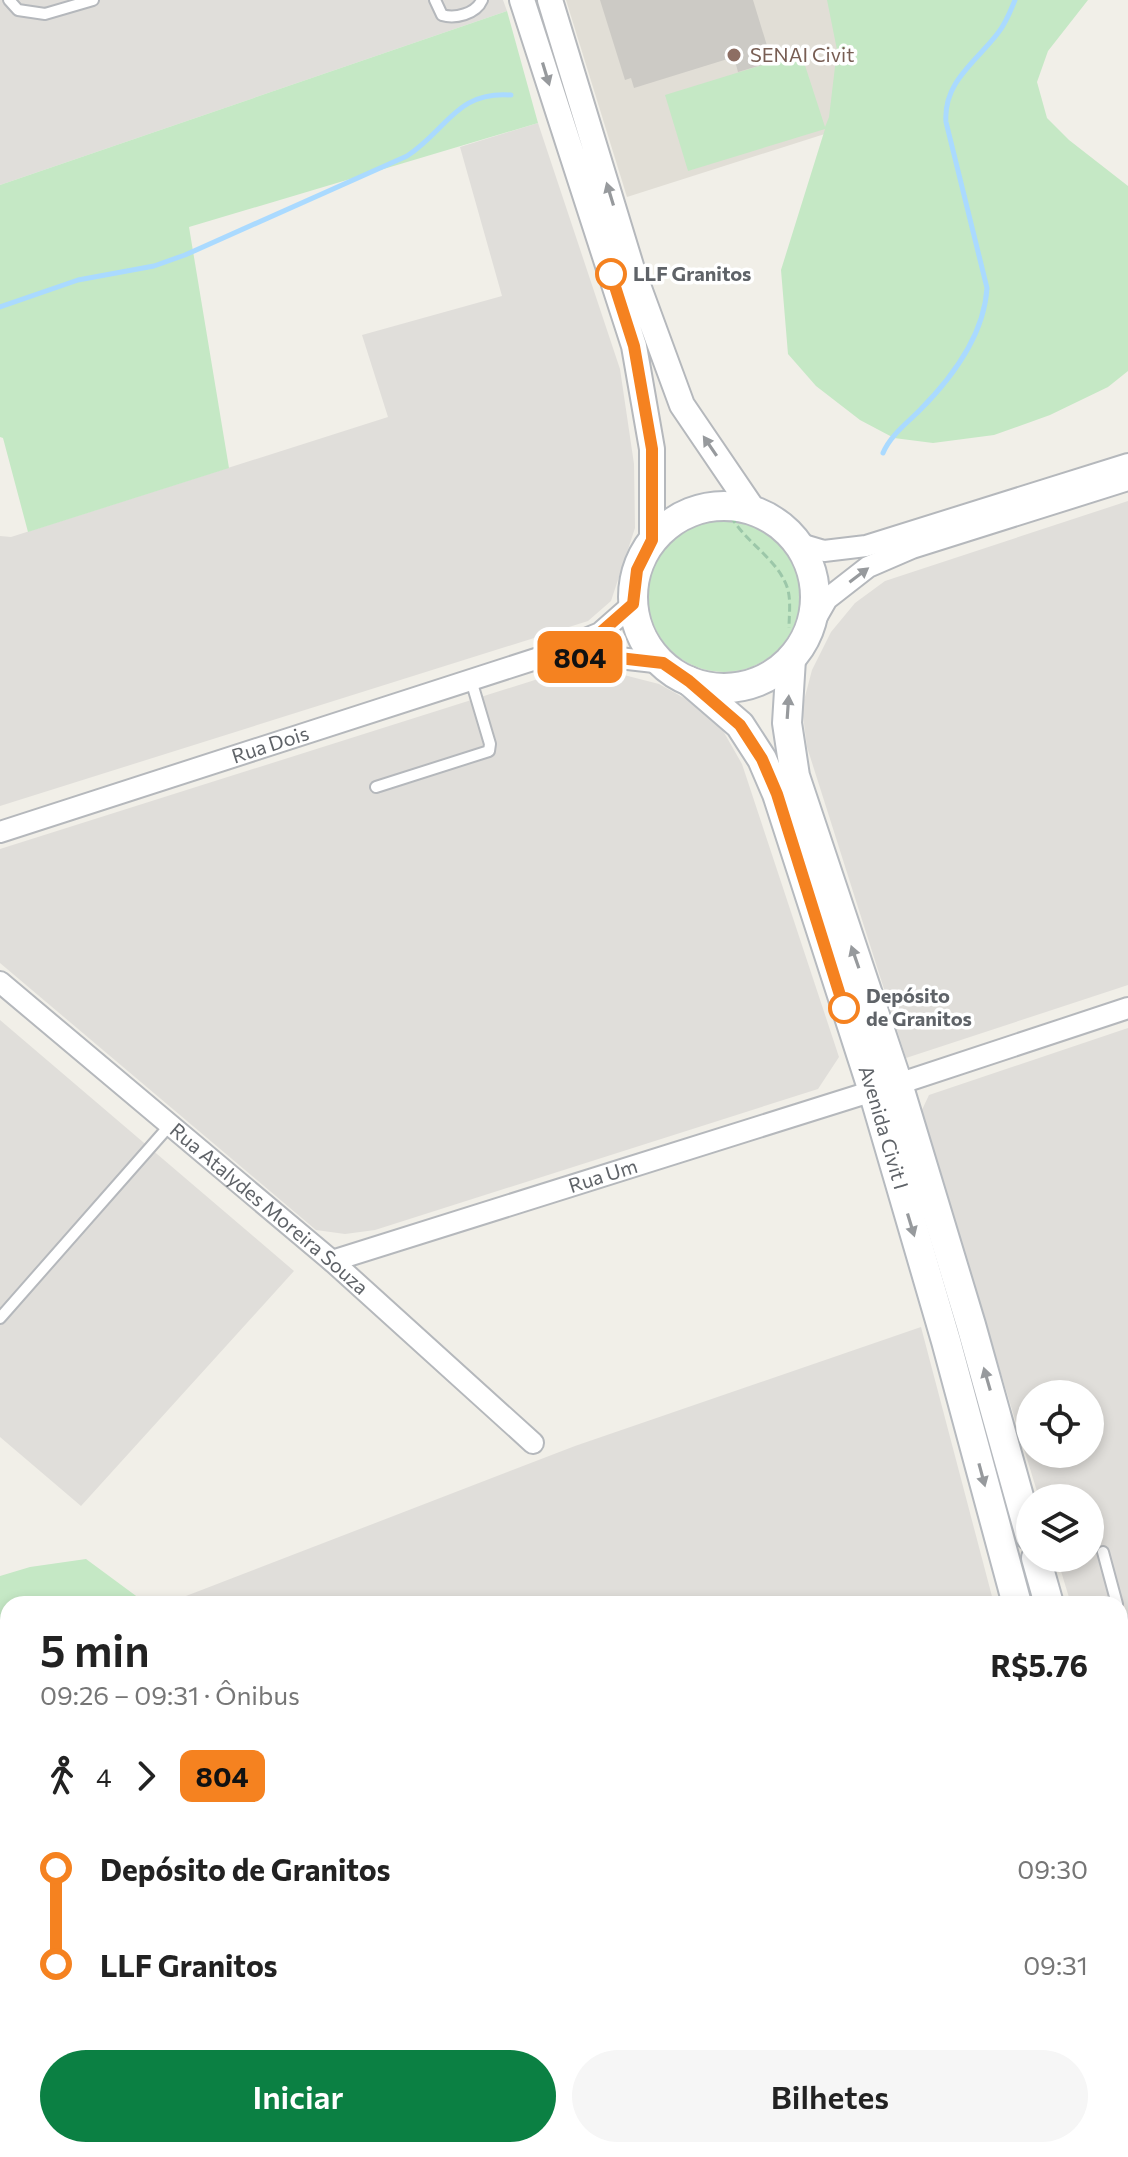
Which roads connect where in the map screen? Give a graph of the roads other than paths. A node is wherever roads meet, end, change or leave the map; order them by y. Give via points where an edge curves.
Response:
1 (9, 0) edge
2 (93, 0) edge
3 (435, 0) edge
4 (482, 0) edge
5 (522, 0) edge
6 (550, 0) edge
7 (1128, 464) edge
8 (1128, 480) edge
9 (754, 511) junction
10 (652, 540) junction
11 (797, 543) junction
12 (633, 604) junction
13 (808, 632) junction
14 (542, 657) junction
15 (791, 659) junction
16 (663, 663) junction
17 (471, 680) junction
18 (689, 681) junction
19 (376, 787) dead end
20 (0, 832) edge
21 (0, 982) edge
22 (1128, 1008) edge
23 (885, 1088) junction
24 (170, 1125) junction
25 (332, 1261) junction
26 (0, 1318) edge
27 (533, 1443) dead end
28 (1016, 1486) edge
29 (1104, 1556) edge
30 (1040, 1572) edge
31 (1015, 1596) edge
32 (1047, 1596) edge
33 (1115, 1596) edge

1 - 2 lane via 18,10 45,14
3 - 4 lane via 442,15 451,18 475,10
5 -> 10 street via 634,346 652,449
9 -> 6 street via 682,405 632,269
7 - 11 street via 866,546 824,551
13 -> 8 street via 827,599 868,567 912,548
9 - 10 main road via 730,505 693,511
9 - 11 main road
10 - 12 main road via 637,570
11 - 13 main road via 814,586
12 - 14 street, Rua Dois via 600,633
12 - 16 main road via 646,643
13 - 15 main road
14 - 16 street, Rua Dois
14 - 17 street, Rua Dois
15 - 18 main road via 769,676 743,686 716,688
23 -> 15 main road, Avenida Civit I via 795,776 787,723
16 - 18 main road
17 - 19 lane via 489,751
17 - 20 street, Rua Dois
18 - 23 main road, Avenida Civit I via 740,725 762,759
21 - 24 street, Rua Atalydes Moreira Souza
22 - 23 street, Rua Um
23 - 25 street, Rua Um
28 -> 23 main road, Avenida Civit I via 971,1325
23 -> 31 main road, Avenida Civit I
24 - 25 street, Rua Atalydes Moreira Souza
24 - 26 lane
25 - 27 street, Rua Atalydes Moreira Souza
29 - 33 lane
30 - 32 main road

